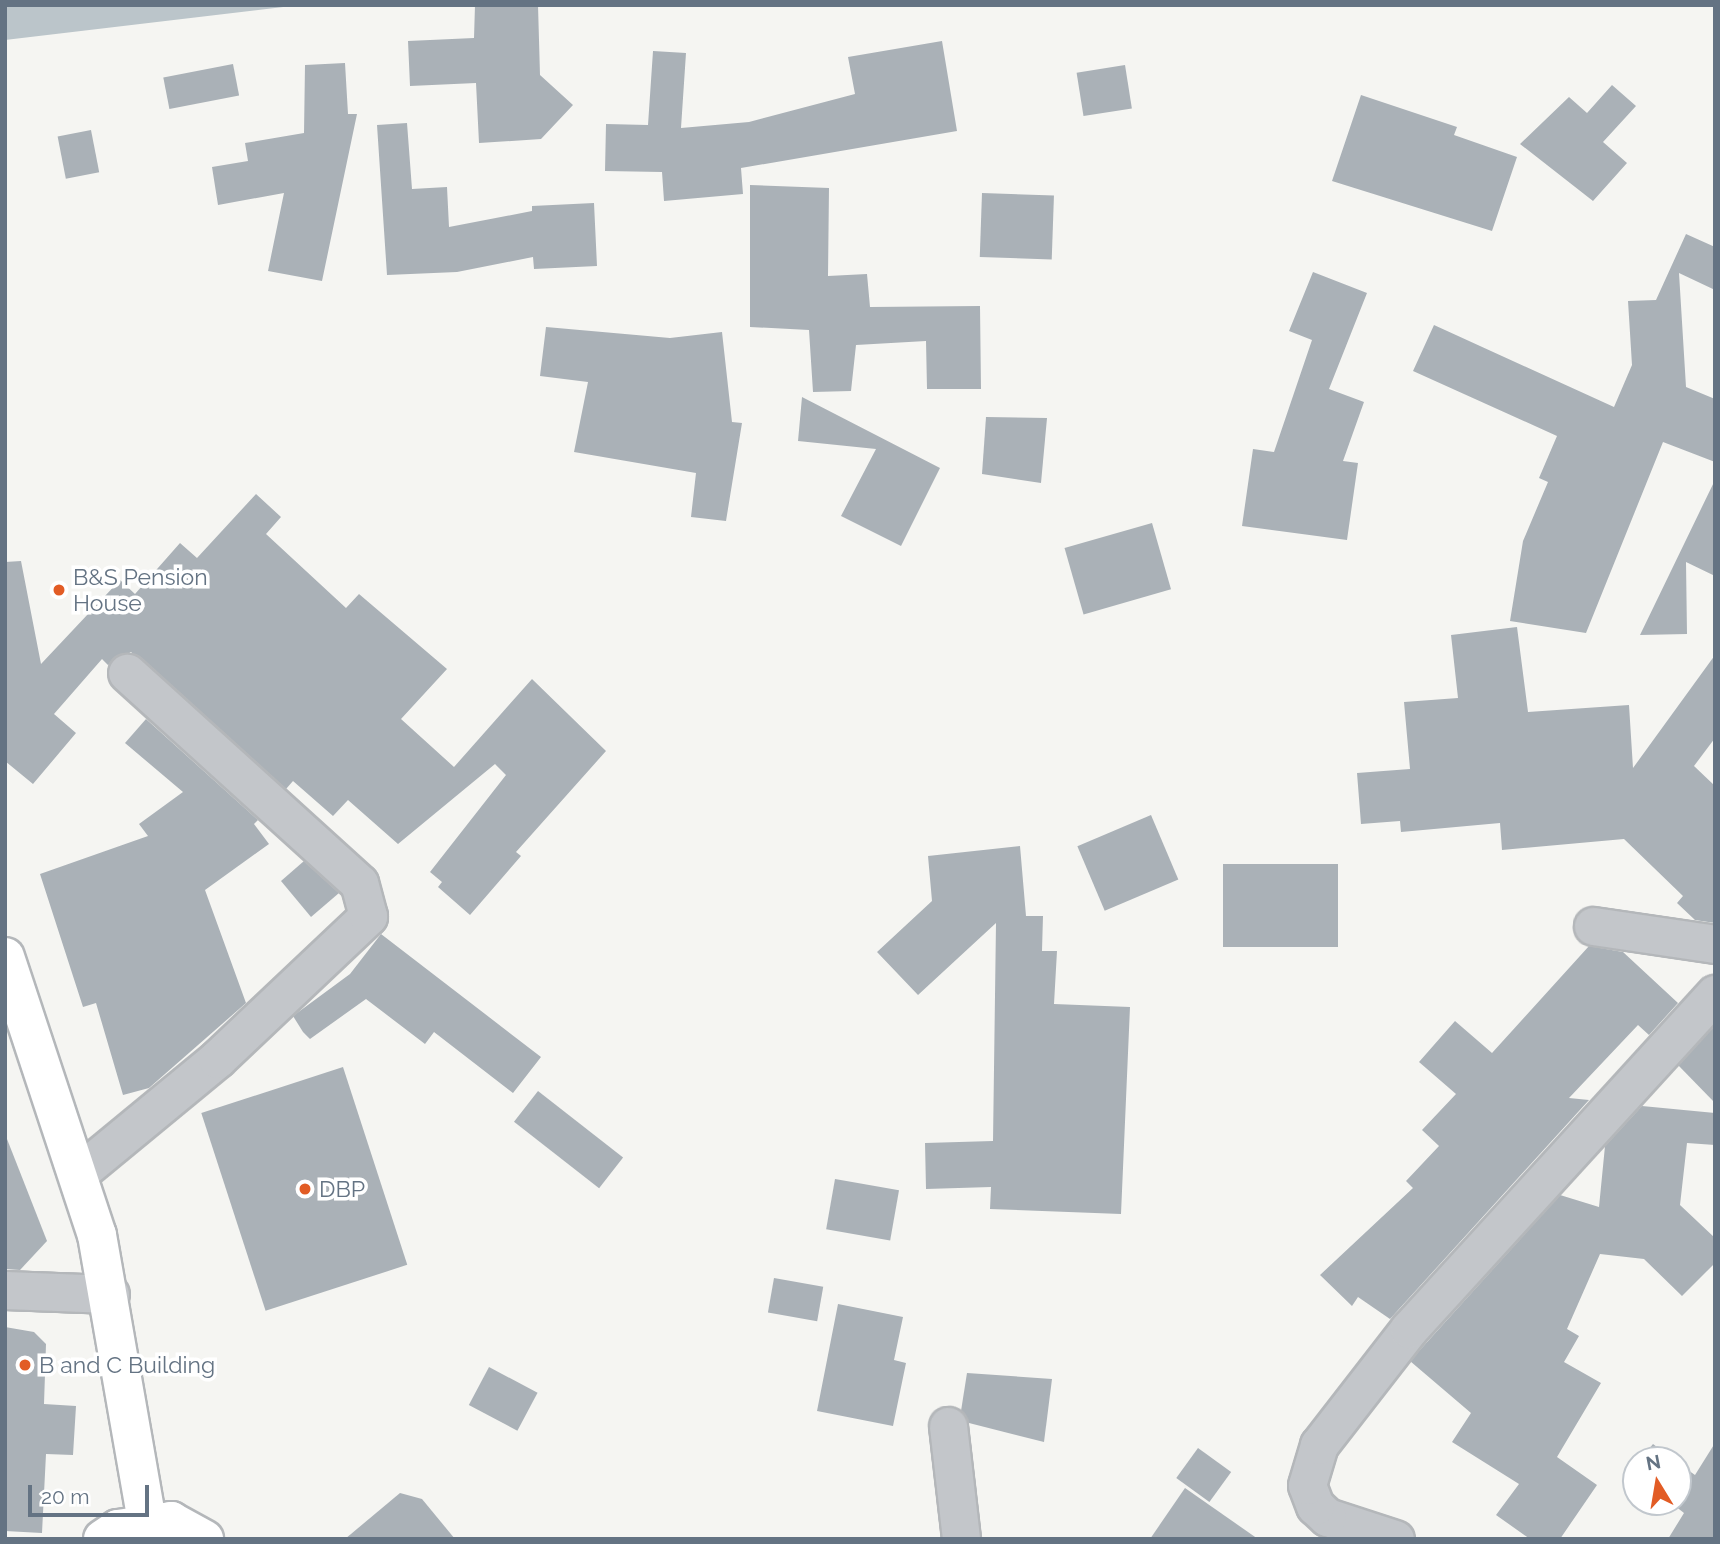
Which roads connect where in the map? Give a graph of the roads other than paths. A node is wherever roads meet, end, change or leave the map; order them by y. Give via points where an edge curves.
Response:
1 (127, 673) dead end
2 (1593, 926) dead end
3 (1715, 944) edge
4 (5, 957) edge
5 (1715, 995) edge
6 (80, 1172) junction
7 (5, 1290) edge
8 (110, 1294) junction
9 (948, 1426) dead end
10 (147, 1521) junction
11 (103, 1539) edge
12 (204, 1539) edge
13 (961, 1539) edge
14 (1395, 1539) edge

1 - 6 street via 359,883 368,916 217,1059
2 - 3 street
4 - 6 highway
5 - 14 street via 1409,1329 1320,1445 1307,1485 1315,1506 1327,1517
6 - 8 highway
7 - 8 street
8 - 10 highway
9 - 13 street
10 - 11 highway
10 - 12 highway via 171,1521

